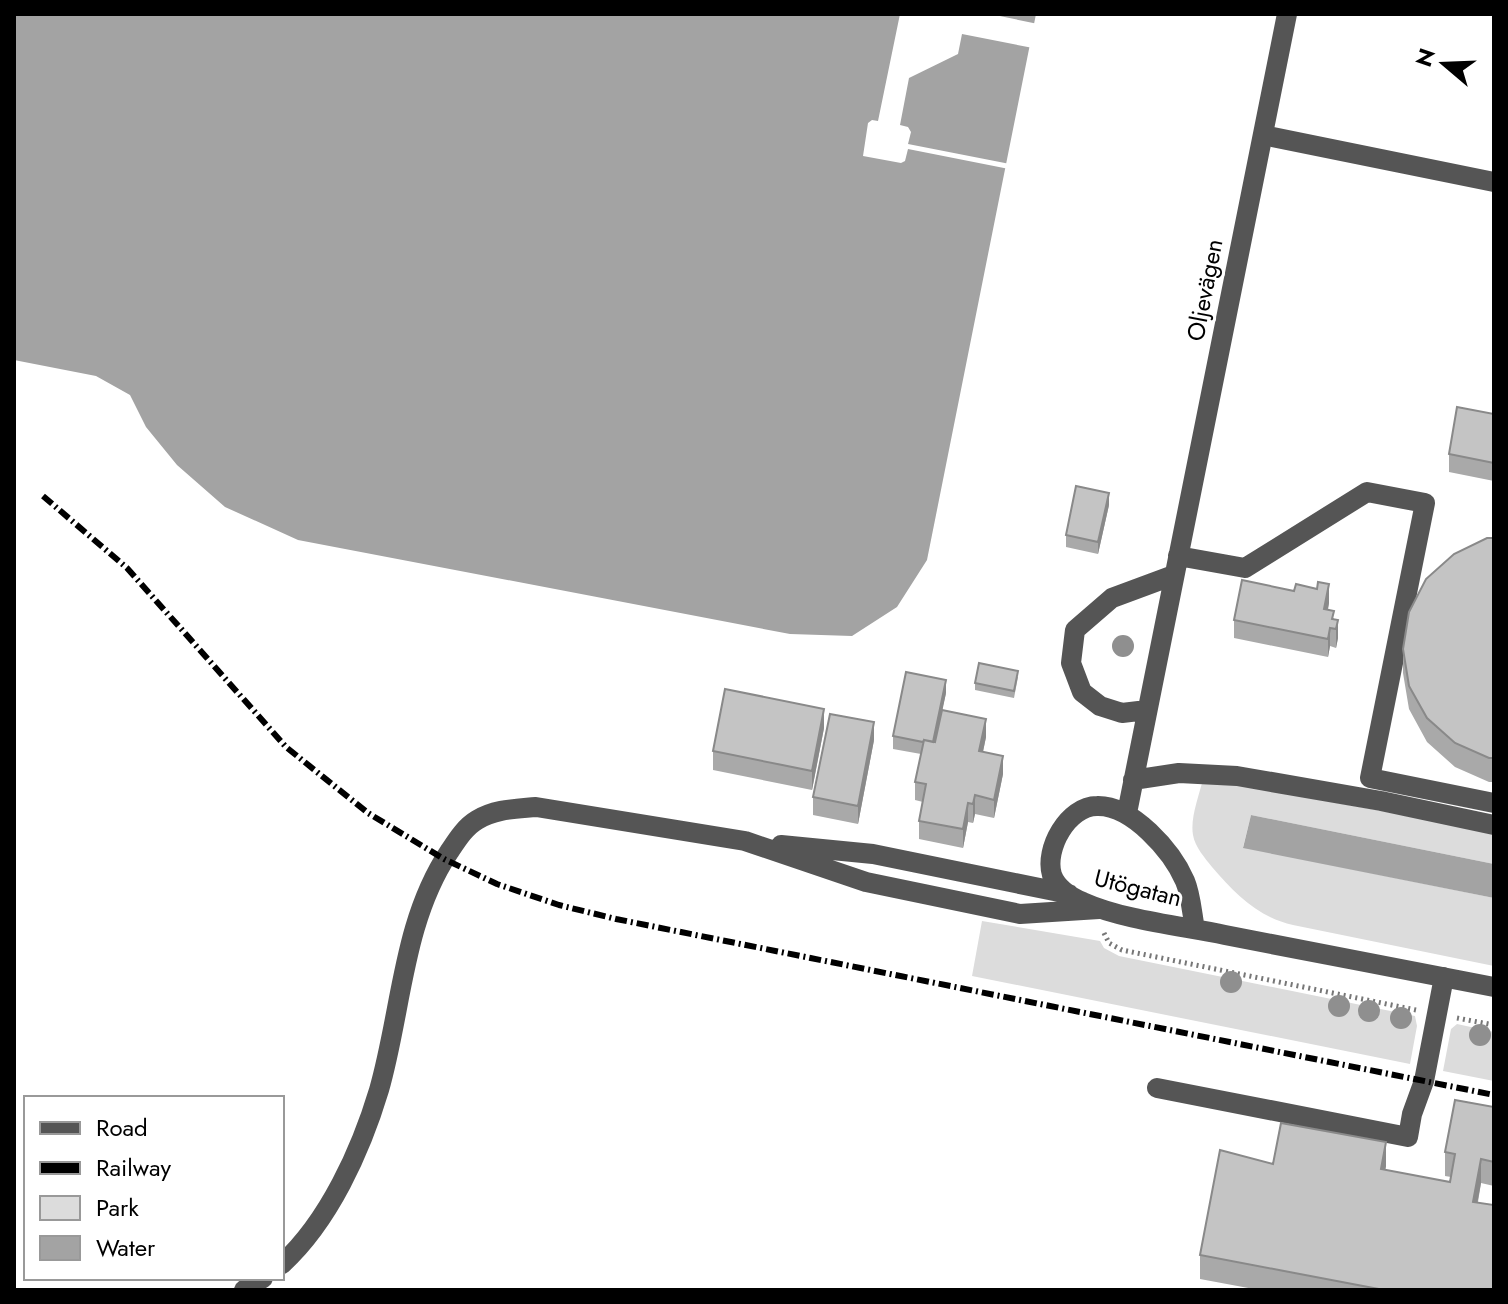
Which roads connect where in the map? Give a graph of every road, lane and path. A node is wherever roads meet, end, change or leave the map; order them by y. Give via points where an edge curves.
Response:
1 (1287, 14) edge
2 (1263, 135) junction
3 (1494, 182) edge
4 (1176, 566) junction
5 (1147, 710) junction
6 (1133, 780) junction
7 (1494, 803) edge
8 (1127, 813) junction
9 (1494, 825) edge
10 (745, 841) junction
11 (1069, 894) junction
12 (1099, 909) junction
13 (1195, 929) junction
14 (1444, 977) junction
15 (1494, 987) edge
16 (1437, 1014) junction
17 (1494, 1025) edge
18 (1157, 1088) dead end
19 (284, 1262) edge

1 - 2 street, Oljevägen
2 - 3 street
2 - 4 street, Oljevägen
4 - 5 street, Oljevägen
4 - 5 street via 1112,598 1075,630 1071,663 1082,692 1100,706 1122,713
4 - 7 street via 1245,568 1367,492 1425,503 1370,778
5 - 6 street, Oljevägen
6 - 8 street, Oljevägen
6 - 9 street via 1179,773 1237,776
8 - 11 street, Utögatan via 1096,805 1064,826 1051,855 1052,874
8 - 13 street, Utögatan via 1174,860 1186,883
10 - 11 street via 873,854
10 - 12 street via 866,882 1020,914
10 - 19 street via 536,807 500,810 468,827 444,859 417,920 379,1089 360,1140 319,1222
11 - 12 street, Utögatan
12 - 13 street, Utögatan
12 - 16 path via 1104,936 1122,950
13 - 14 street, Utögatan
14 - 15 street, Utögatan
14 - 16 street
16 - 17 path
16 - 18 street via 1408,1137

